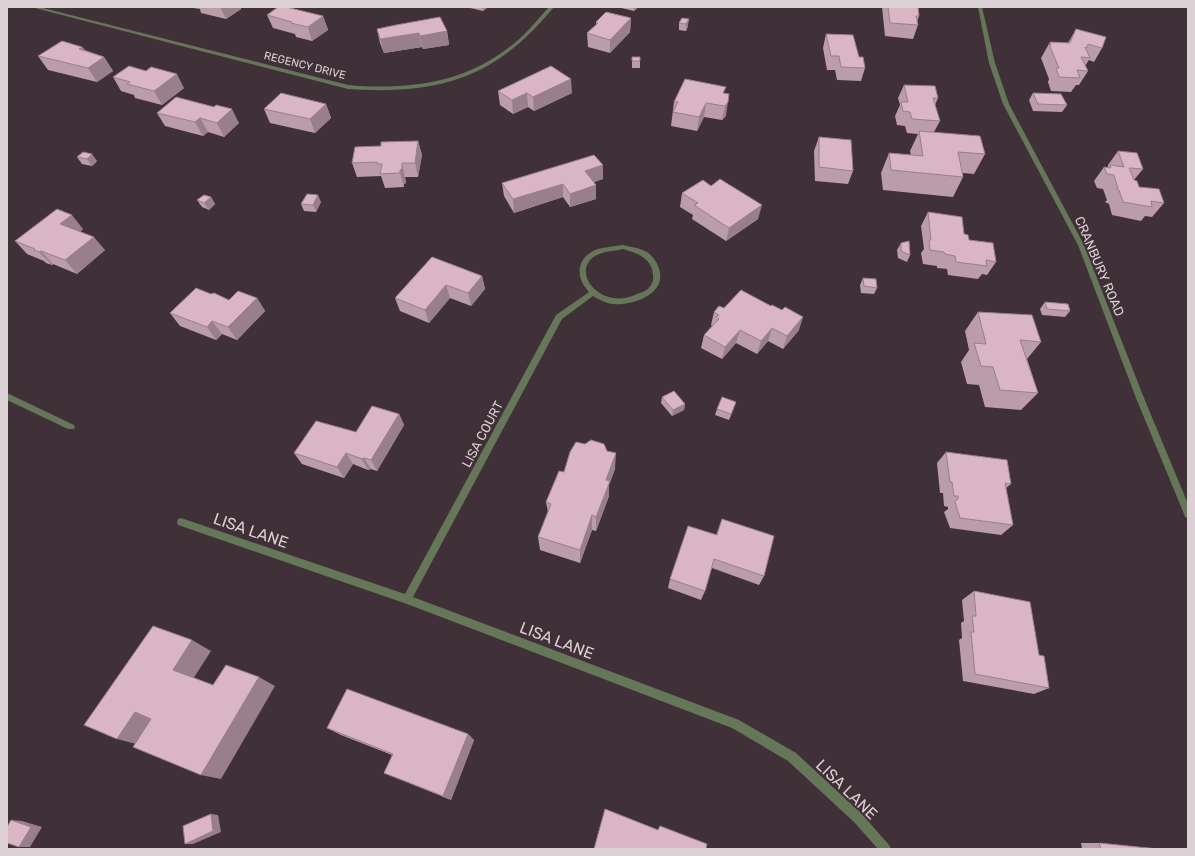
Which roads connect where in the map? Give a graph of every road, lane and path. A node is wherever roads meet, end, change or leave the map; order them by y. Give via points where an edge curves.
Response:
1 (33, 7) edge
2 (552, 7) edge
3 (980, 7) edge
4 (592, 293) junction
5 (7, 396) edge
6 (71, 427) dead end
7 (1188, 514) edge
8 (181, 522) dead end
9 (407, 598) junction
10 (885, 849) edge

1 - 2 street, REGENCY DRIVE via 348,87 383,90 412,88 461,78 476,72 512,48
3 - 7 street, CRANBURY ROAD via 992,63 1006,104 1081,245
4 - 4 street via 584,284 581,275 583,266 598,251 623,247 636,250 650,259 658,272 652,290 636,299 616,302
4 - 9 street, LISA COURT via 558,317
5 - 6 street
8 - 9 street, LISA LANE
9 - 10 street, LISA LANE via 735,724 792,756 858,818

